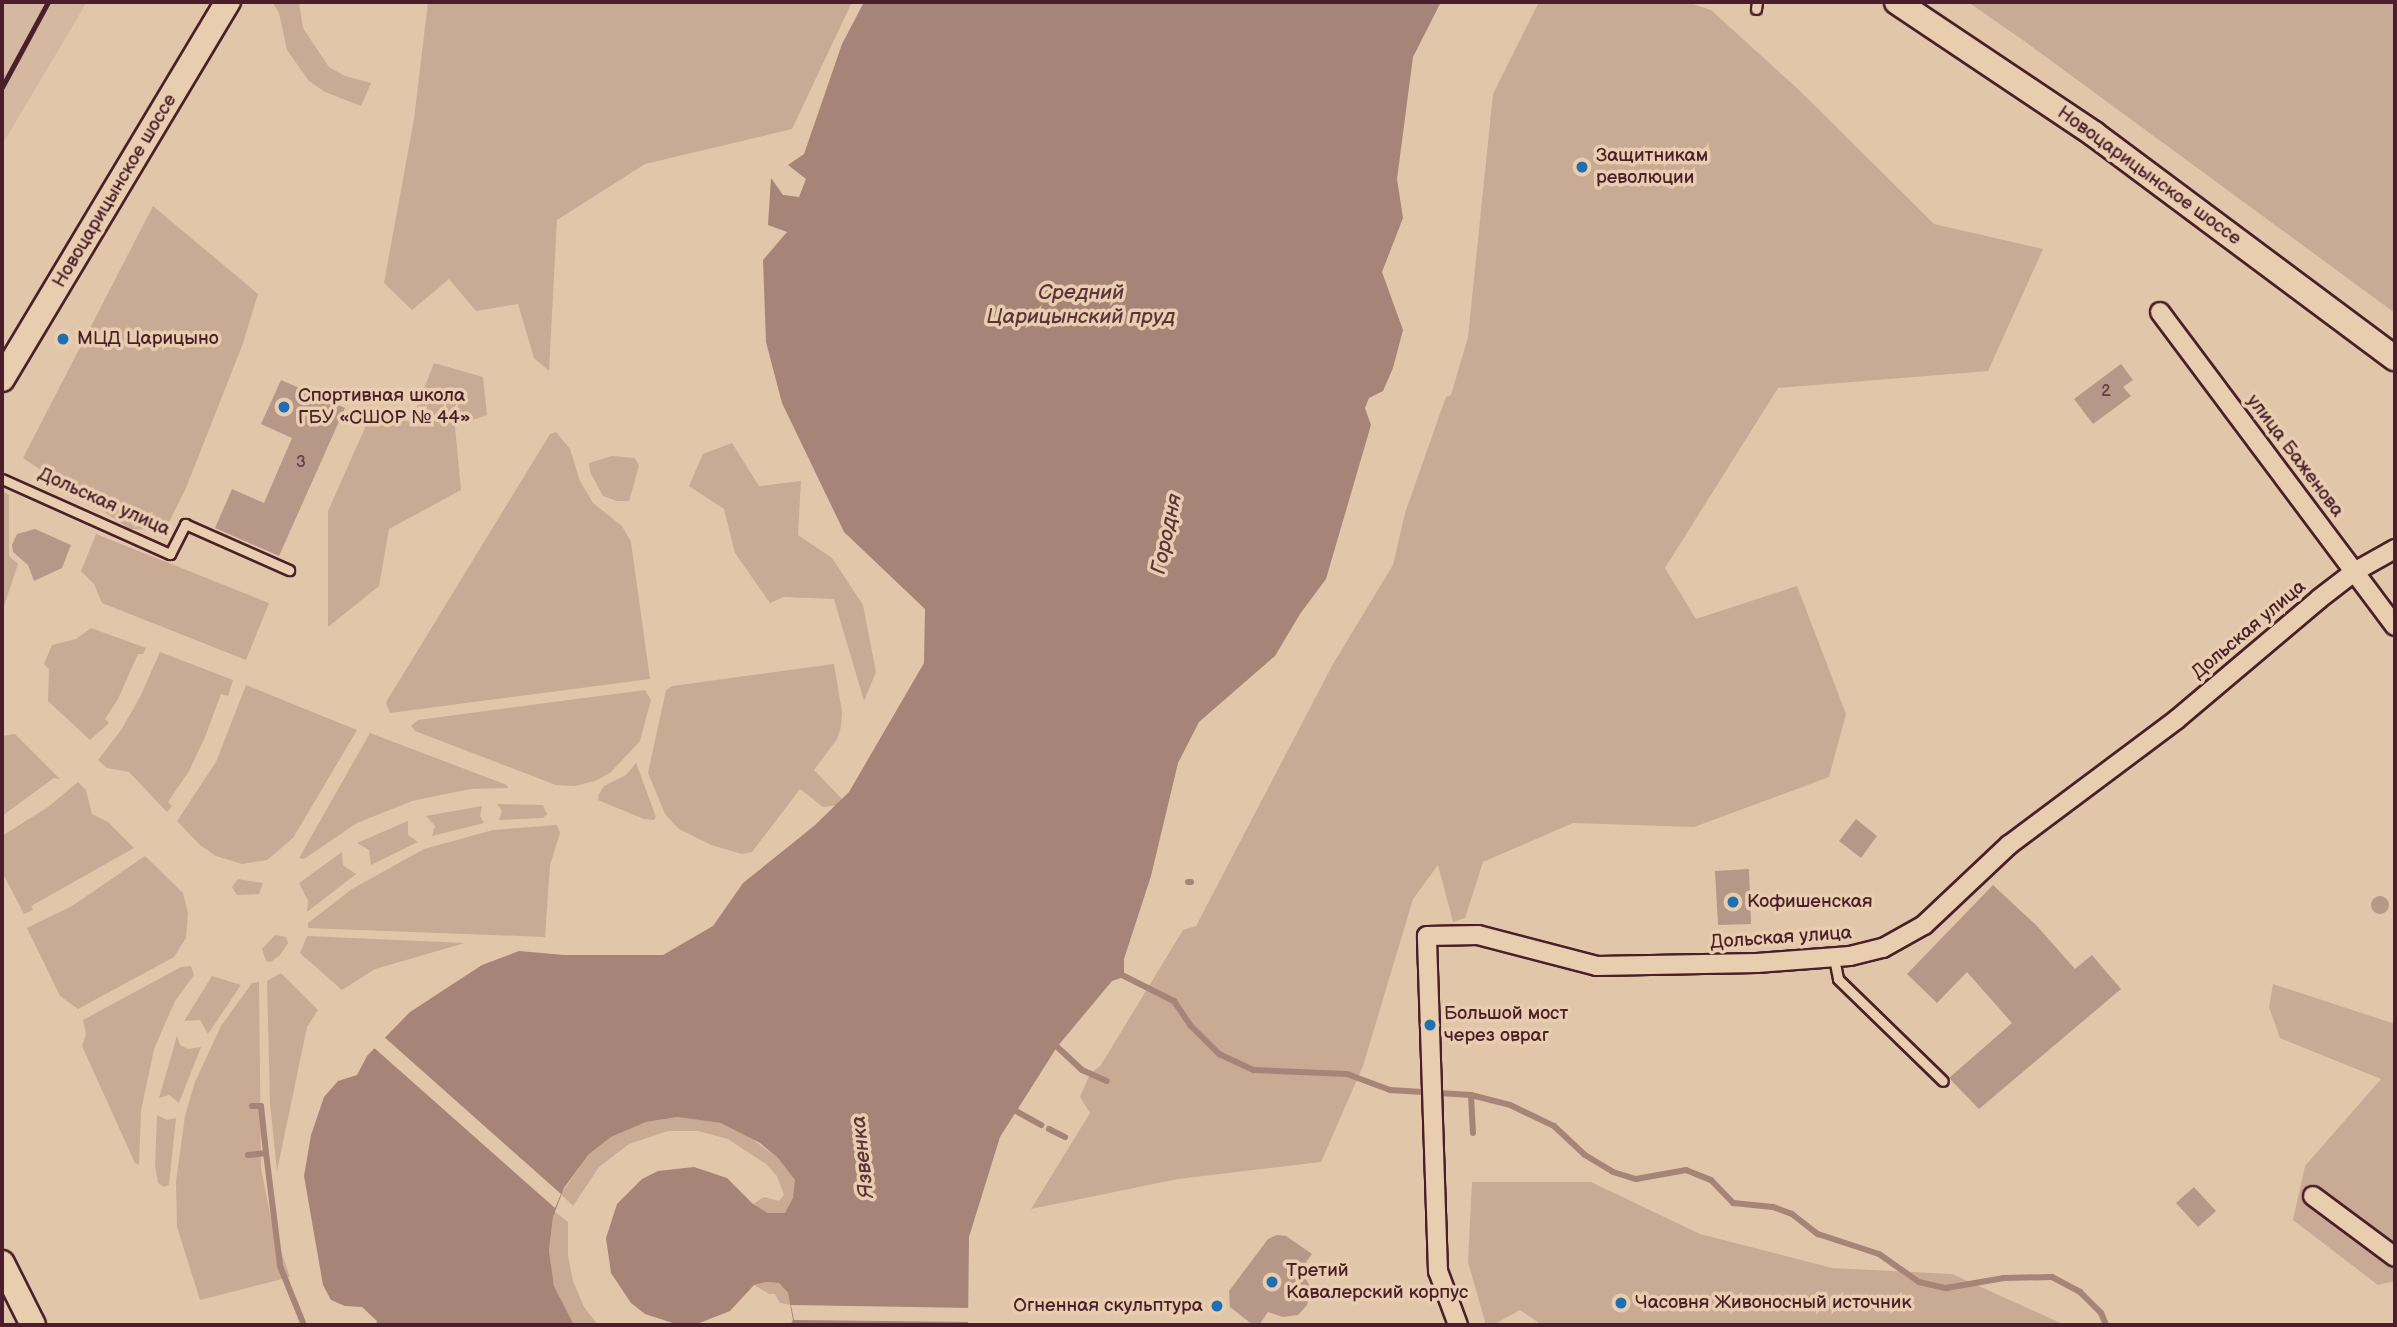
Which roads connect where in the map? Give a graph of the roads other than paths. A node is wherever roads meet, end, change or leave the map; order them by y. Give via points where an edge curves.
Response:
1 (228, 2) edge
2 (1897, 2) edge
3 (2160, 312) dead end
4 (2395, 358) edge
5 (2, 379) edge
6 (2, 479) edge
7 (2395, 549) edge
8 (289, 570) dead end
9 (2354, 572) junction
10 (2395, 626) edge
11 (1834, 958) junction
12 (1943, 1081) dead end
13 (2313, 1196) dead end
14 (2395, 1256) edge
15 (2, 1263) edge
16 (33, 1325) edge
17 (1458, 1325) edge

1 - 5 main road, Новоцарицынское шоссе
2 - 4 main road, Новоцарицынское шоссе via 2094,134
3 - 9 street, улица Баженова
6 - 8 lane, Дольская улица via 170,554 185,524
7 - 9 street, Дольская улица
9 - 10 street, улица Баженова
9 - 11 street, Дольская улица via 2176,720 2009,845 1924,925 1883,948
11 - 12 lane via 1838,978
11 - 17 street, Дольская улица via 1597,966 1465,934 1427,936 1438,1271
13 - 14 street
15 - 16 main road

